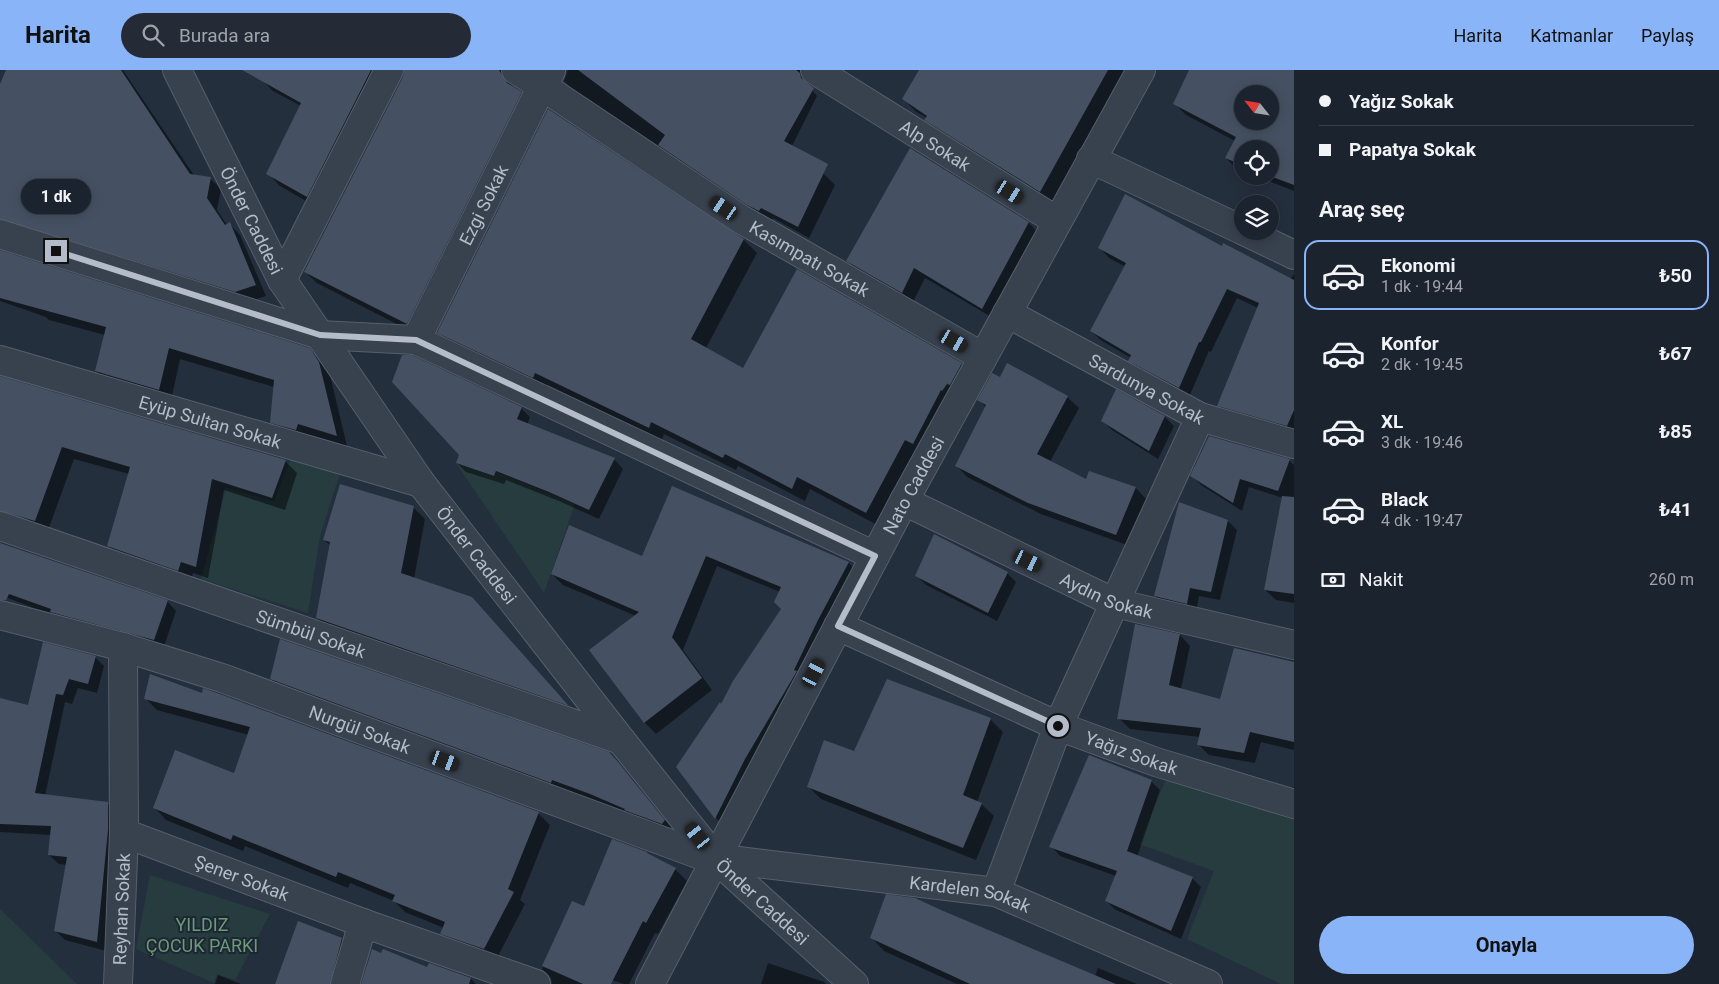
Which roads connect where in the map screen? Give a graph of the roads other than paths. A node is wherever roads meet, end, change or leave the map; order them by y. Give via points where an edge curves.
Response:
1 (177, 70) edge
2 (388, 70) edge
3 (516, 70) edge
4 (815, 70) edge
5 (1141, 70) edge
6 (547, 78) edge
7 (1091, 159) junction
8 (1057, 221) junction
9 (1234, 227) edge
10 (0, 234) edge
11 (1262, 240) edge
12 (1294, 255) edge
13 (282, 280) junction
14 (1007, 313) junction
15 (320, 335) junction
16 (416, 340) junction
17 (983, 357) junction
18 (0, 360) edge
19 (1200, 417) junction
20 (1294, 444) edge
21 (421, 483) junction
22 (904, 501) junction
23 (0, 526) edge
24 (875, 556) junction
25 (1115, 603) junction
26 (0, 615) edge
27 (838, 626) junction
28 (1294, 645) edge
29 (123, 646) junction
30 (1058, 726) junction
31 (621, 740) junction
32 (1294, 804) edge
33 (124, 833) junction
34 (715, 858) junction
35 (996, 892) junction
36 (363, 923) junction
37 (118, 984) edge
38 (345, 984) edge
39 (536, 984) edge
40 (650, 984) edge
41 (854, 984) edge
42 (1208, 984) edge

1 - 13 street, Önder Caddesi
2 - 13 street
3 - 6 street, Kasımpatı Sokak
4 - 8 street, Alp Sokak
5 - 7 street, Nato Caddesi
6 - 16 street, Ezgi Sokak
6 - 17 street, Kasımpatı Sokak via 739,218
7 - 8 street, Nato Caddesi
7 - 9 street
8 - 14 street, Nato Caddesi
10 - 15 street
11 - 12 street
13 - 15 street, Önder Caddesi
14 - 17 street, Nato Caddesi
14 - 19 street, Sardunya Sokak
15 - 16 street
15 - 21 street, Önder Caddesi
16 - 24 street
17 - 22 street, Nato Caddesi
18 - 21 street, Eyüp Sultan Sokak
19 - 20 street, Sardunya Sokak
19 - 25 street
21 - 31 street, Önder Caddesi
22 - 24 street, Nato Caddesi
22 - 25 street, Aydın Sokak
23 - 31 street, Sümbül Sokak
24 - 27 street, Nato Caddesi
25 - 28 street, Aydın Sokak
25 - 30 street
26 - 29 street, Nurgül Sokak
27 - 30 street, Yağız Sokak
27 - 34 street, Nato Caddesi
29 - 33 street
29 - 34 street, Nurgül Sokak via 222,678
30 - 32 street, Yağız Sokak via 1156,762
30 - 35 street
31 - 34 street, Önder Caddesi
33 - 36 street, Şener Sokak
33 - 37 street, Reyhan Sokak
34 - 35 street, Kardelen Sokak
34 - 40 street, Nato Caddesi
34 - 41 street, Önder Caddesi
35 - 42 street, Kardelen Sokak
36 - 38 street
36 - 39 street, Şener Sokak

